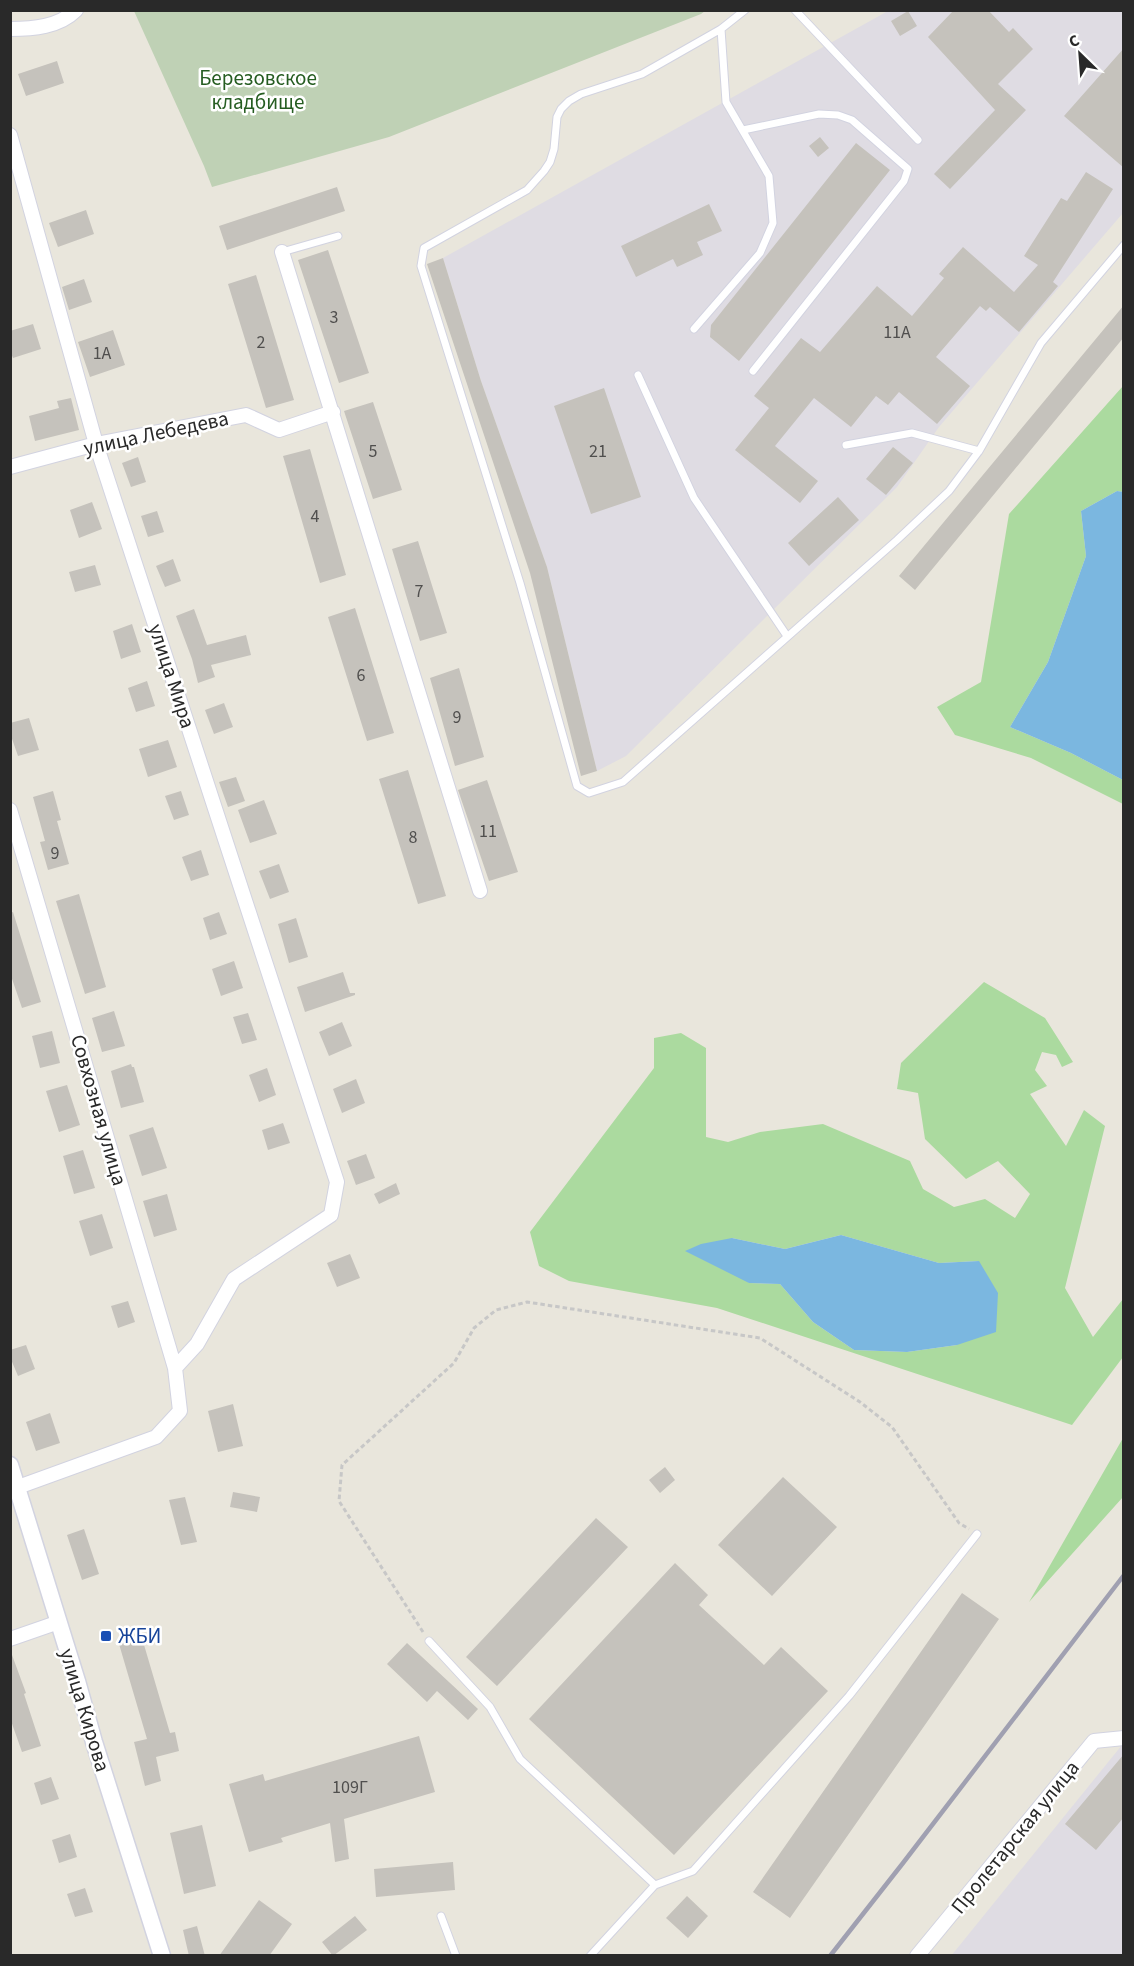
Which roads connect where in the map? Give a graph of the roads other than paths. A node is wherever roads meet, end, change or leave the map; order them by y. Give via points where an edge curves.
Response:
1 (76, 10) edge
2 (745, 10) edge
3 (795, 10) edge
4 (10, 29) edge
5 (721, 29) junction
6 (743, 130) junction
7 (10, 135) edge
8 (918, 140) dead end
9 (338, 236) dead end
10 (1124, 245) edge
11 (282, 252) joint
12 (694, 329) dead end
13 (753, 371) dead end
14 (638, 375) dead end
15 (333, 412) junction
16 (96, 444) junction
17 (846, 445) dead end
18 (979, 451) junction
19 (10, 467) edge
20 (787, 636) junction
21 (10, 810) edge
22 (480, 891) dead end
23 (175, 1368) junction
24 (10, 1465) edge
25 (18, 1487) junction
26 (977, 1534) road end
27 (59, 1622) junction
28 (10, 1639) edge
29 (429, 1641) road end
30 (1124, 1738) edge
31 (655, 1885) junction
32 (441, 1916) dead end
33 (162, 1956) edge
34 (456, 1956) edge
35 (591, 1956) edge
36 (917, 1956) edge

1 - 4 street via 60,22
2 - 5 lane
3 - 8 lane
5 - 6 lane via 726,102
5 - 20 lane via 642,74 569,101 557,117 550,162 527,190 424,248 421,266 520,583 577,786 589,793 623,782
6 - 12 lane via 769,176 773,223 760,253
6 - 13 lane via 819,114 838,115 852,120 908,169 904,181
7 - 16 street, улица Мира
9 - 11 lane
10 - 18 lane via 1041,343
11 - 15 street
14 - 20 lane via 694,498
15 - 16 street, улица Лебедева via 279,430 246,415
15 - 22 street
16 - 19 street, улица Лебедева
16 - 23 street, улица Мира via 337,1182 331,1215 234,1279 197,1344
17 - 18 lane via 912,433
18 - 20 lane via 949,491
21 - 23 street, Совхозная улица
23 - 25 street, Совхозная улица via 180,1411 156,1437
24 - 25 street, улица Кирова
25 - 27 street, улица Кирова
26 - 31 lane via 849,1696 693,1871
27 - 28 street
27 - 33 street, улица Кирова
29 - 31 lane via 490,1707 520,1759
30 - 36 street, Пролетарская улица via 1094,1741
31 - 35 lane
32 - 34 lane

